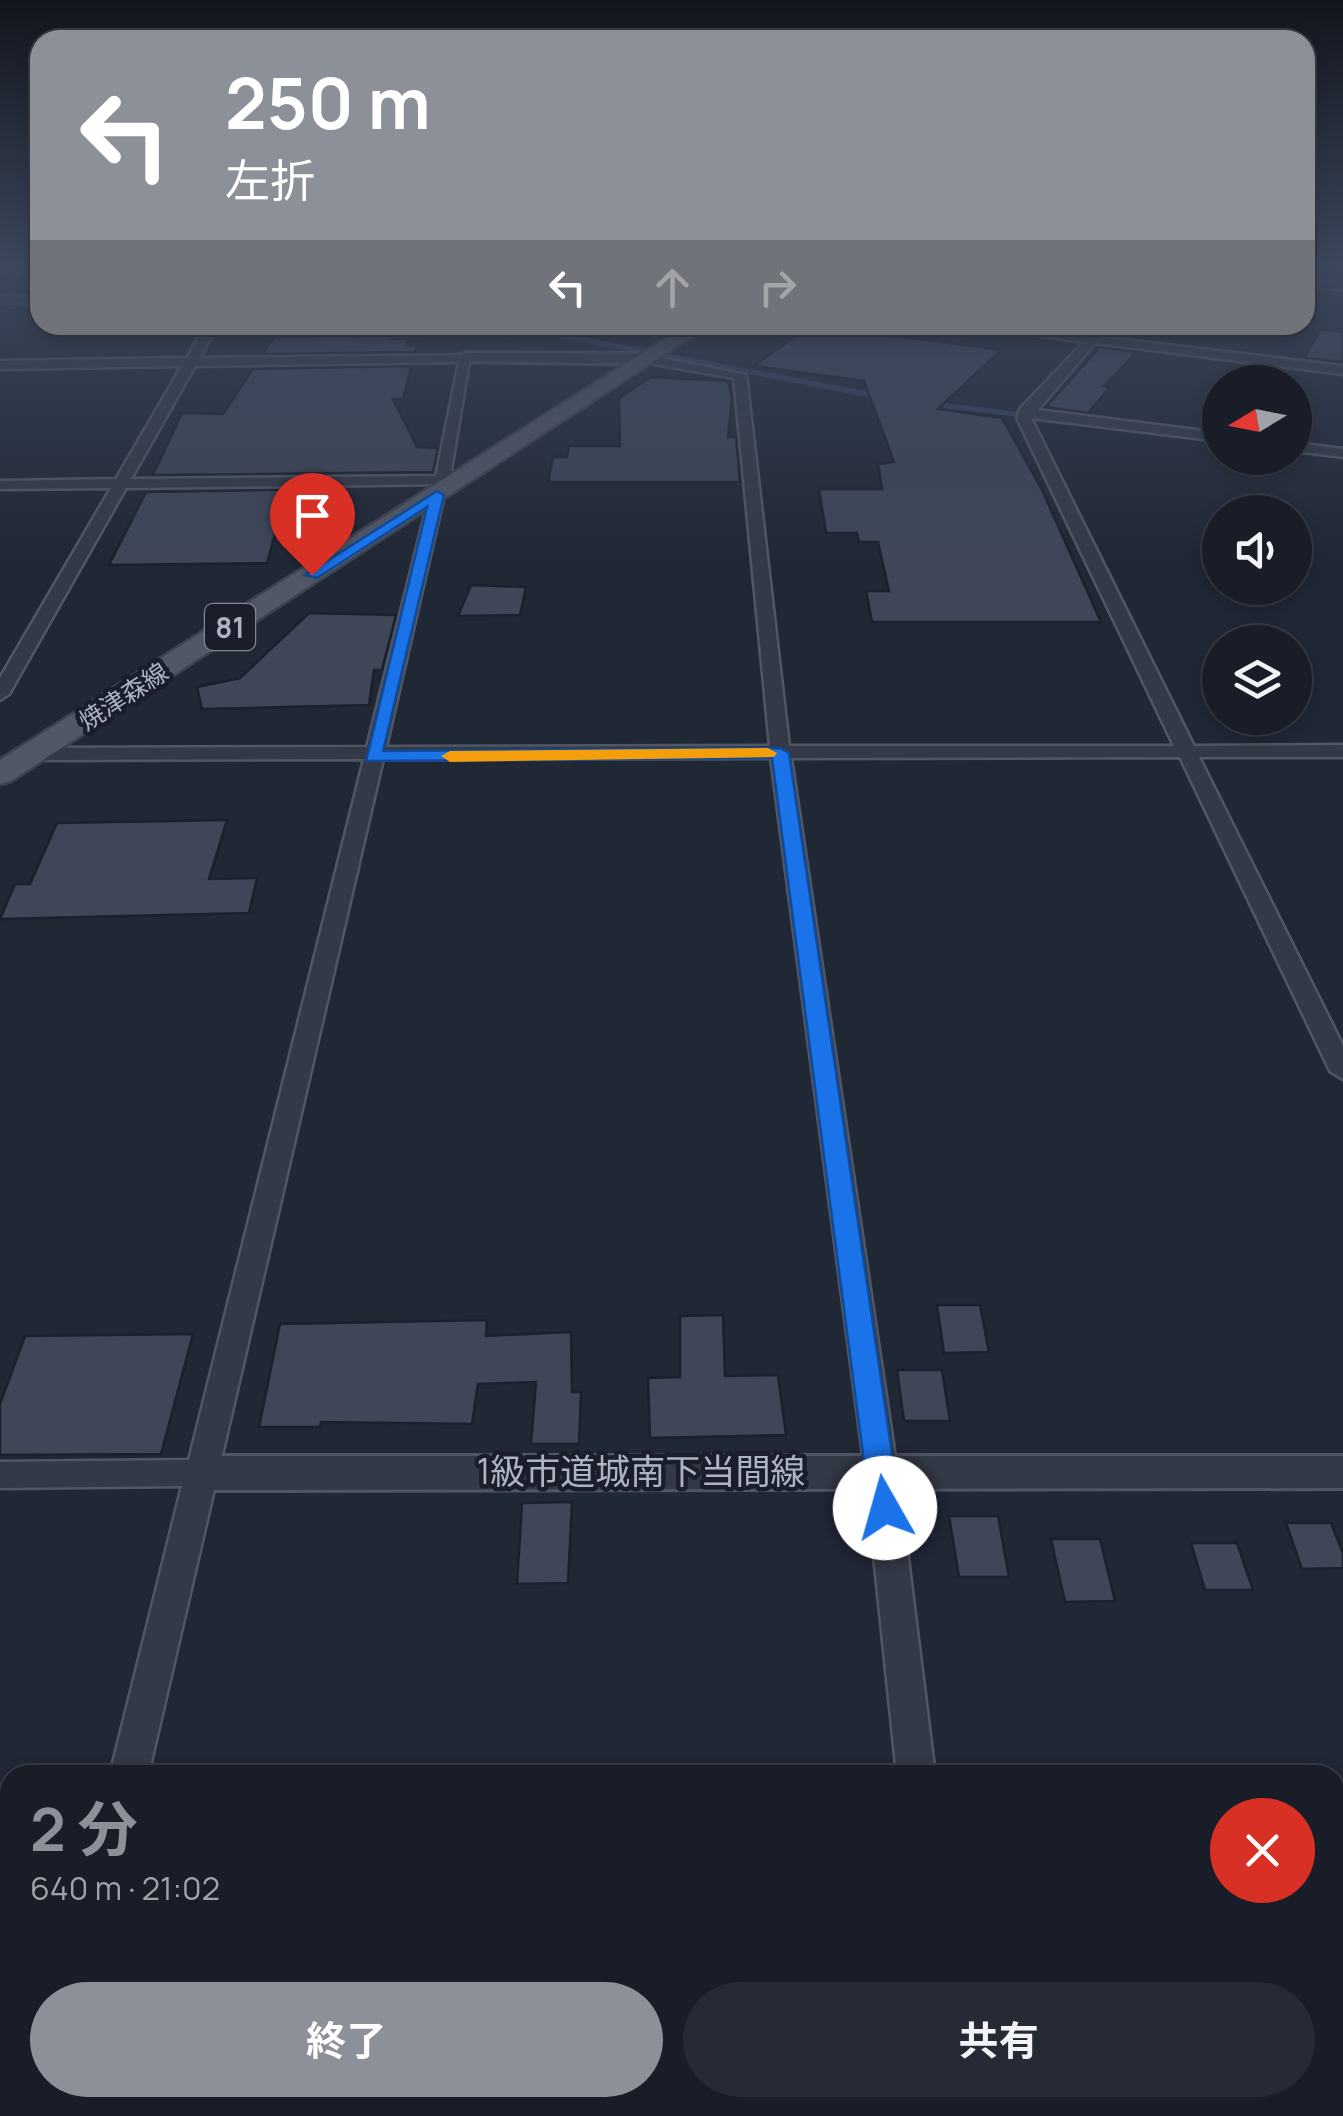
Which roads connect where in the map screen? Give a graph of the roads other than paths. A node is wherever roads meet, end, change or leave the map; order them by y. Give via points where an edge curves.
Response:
1 (190, 366) edge
2 (465, 366) edge
3 (636, 366) edge
4 (703, 366) edge
5 (1068, 366) edge
6 (1307, 366) edge
7 (1343, 370) edge
8 (1025, 415) junction
9 (1202, 436) edge
10 (1312, 449) edge
11 (1343, 453) edge
12 (122, 484) junction
13 (0, 485) edge
14 (446, 485) junction
15 (0, 694) edge
16 (1190, 752) junction
17 (1343, 752) edge
18 (780, 753) junction
19 (31, 754) junction
20 (373, 757) junction
21 (0, 774) edge
22 (1343, 1071) edge
23 (881, 1470) junction
24 (1343, 1472) edge
25 (200, 1474) junction
26 (0, 1475) edge
27 (132, 1765) edge
28 (915, 1765) edge

1 - 12 street
2 - 14 street
3 - 14 main road, 焼津森線 / 81
4 - 18 street via 740,375
5 - 8 street
6 - 7 street
8 - 9 street
8 - 16 street
10 - 11 street
12 - 13 street
12 - 14 street
12 - 15 street
14 - 19 main road, 焼津森線 / 81
14 - 20 street
16 - 17 street
16 - 18 street
16 - 22 street
18 - 20 street
18 - 23 street
19 - 20 street
19 - 21 main road, 焼津森線 / 81
20 - 25 street
23 - 24 street, 1級市道城南下当間線
23 - 25 street, 1級市道城南下当間線
23 - 28 street
25 - 26 street, 1級市道城南下当間線
25 - 27 street

